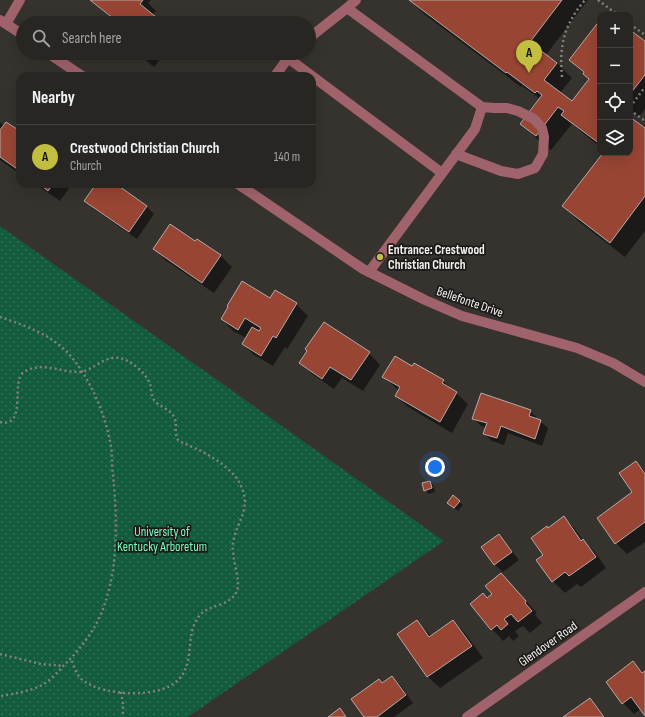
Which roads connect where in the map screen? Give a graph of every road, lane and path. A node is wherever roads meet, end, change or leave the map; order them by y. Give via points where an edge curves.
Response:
1 (20, 0) edge
2 (356, 0) edge
3 (585, 0) edge
4 (598, 0) edge
5 (347, 8) junction
6 (614, 12) edge
7 (3, 22) edge
8 (633, 26) edge
9 (16, 31) edge
10 (316, 32) edge
11 (645, 35) edge
12 (58, 60) edge
13 (286, 60) edge
14 (295, 60) edge
15 (76, 72) edge
16 (278, 72) edge
17 (308, 72) edge
18 (562, 77) dead end
19 (316, 79) edge
20 (645, 87) edge
21 (633, 103) edge
22 (482, 106) junction
23 (633, 112) edge
24 (645, 121) edge
25 (456, 154) junction
26 (442, 173) junction
27 (244, 188) edge
28 (369, 272) junction
29 (0, 317) edge
30 (82, 372) junction
31 (645, 382) edge
32 (0, 422) edge
33 (645, 592) edge
34 (0, 654) edge
35 (71, 658) junction
36 (64, 666) junction
37 (121, 692) junction
38 (0, 696) edge
39 (122, 717) edge
40 (466, 717) edge

1 - 7 street
2 - 5 street
3 - 18 path via 567,27 560,63
4 - 6 path
5 - 10 street
5 - 22 street
7 - 9 street
8 - 11 path
12 - 15 street
13 - 16 street
14 - 17 street
19 - 26 street
20 - 21 path
22 - 25 street via 475,129
22 - 25 street via 507,108 534,119 542,128 544,154 535,168 518,174 501,172
23 - 24 path
25 - 26 street
26 - 28 street
27 - 28 street, Bellefonte Drive
28 - 31 street, Bellefonte Drive via 462,316 577,348 613,363
29 - 30 path via 51,339 68,353
30 - 32 path via 70,372 47,366 23,372 19,380 14,418 7,423
30 - 35 path via 101,412 111,446 116,501 115,553 111,582 103,610 88,637
30 - 37 path via 112,358 121,358 137,367 150,383 154,400 173,416 178,440 225,467 239,482 245,500 245,508 233,543 238,583 236,594 229,601 207,609 197,619 185,672 177,682 155,691
33 - 40 street, Glendover Road
34 - 36 path via 41,664
35 - 36 path
35 - 37 path via 77,674 83,681 100,689
36 - 38 path via 39,686
37 - 39 path

